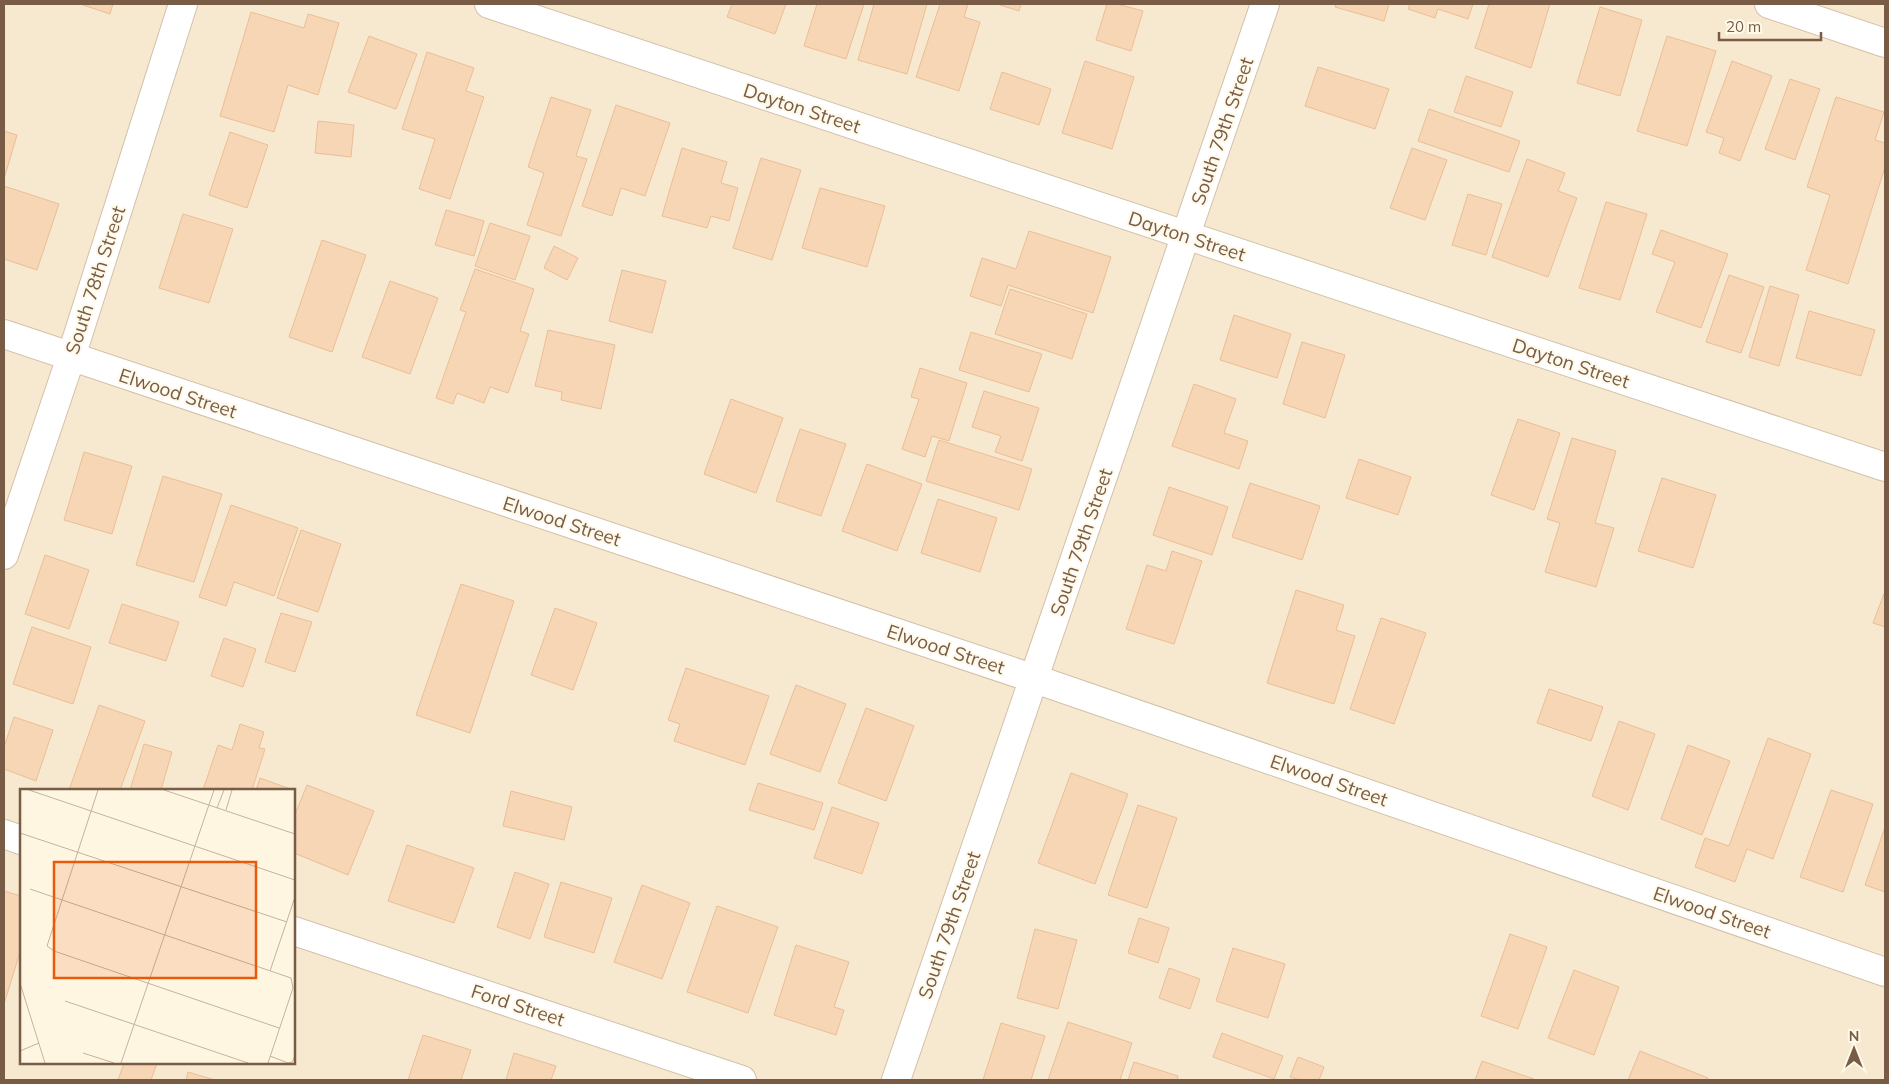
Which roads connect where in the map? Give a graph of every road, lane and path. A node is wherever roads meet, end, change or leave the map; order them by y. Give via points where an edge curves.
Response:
1 (183, 4) edge
2 (489, 4) edge
3 (1265, 4) edge
4 (1769, 4) edge
5 (1885, 43) edge
6 (1186, 236) junction
7 (4, 334) edge
8 (71, 357) junction
9 (1885, 467) edge
10 (4, 555) edge
11 (1035, 679) junction
12 (4, 834) edge
13 (20, 840) edge
14 (295, 930) edge
15 (1885, 972) edge
16 (742, 1080) edge
17 (896, 1080) edge

1 - 8 street, South 78th Street
2 - 6 street, Dayton Street
3 - 6 street, South 79th Street
4 - 5 street
6 - 9 street, Dayton Street
6 - 11 street, South 79th Street
7 - 8 street, Elwood Street
8 - 10 street, South 78th Street
8 - 11 street, Elwood Street
11 - 15 street, Elwood Street
11 - 17 street, South 79th Street
12 - 13 street
14 - 16 street, Ford Street

